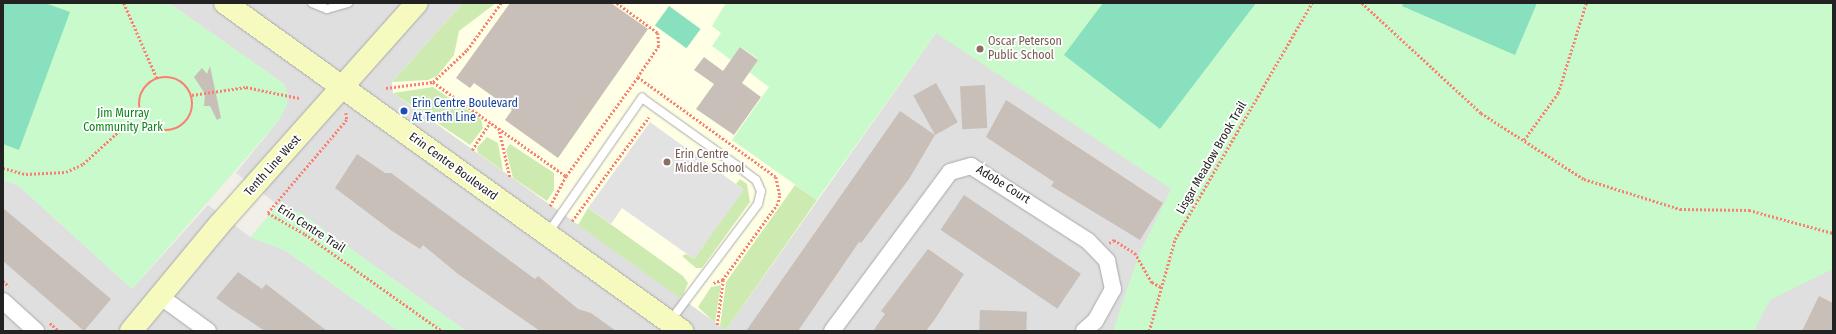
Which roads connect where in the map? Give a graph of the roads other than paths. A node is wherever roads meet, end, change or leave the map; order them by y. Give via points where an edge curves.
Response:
1 (225, 3) edge
2 (312, 3) edge
3 (348, 3) edge
4 (418, 3) edge
5 (344, 86) junction
6 (547, 235) junction
7 (161, 297) junction
8 (3, 301) edge
9 (675, 327) edge
10 (36, 331) edge
11 (131, 331) edge
12 (208, 331) edge
13 (832, 331) edge
14 (1084, 331) edge

1 - 5 street, Erin Centre Boulevard
2 - 3 lane via 327,9
4 - 5 street, Tenth Line West
5 - 6 street, Erin Centre Boulevard
5 - 7 street, Tenth Line West via 219,225
6 - 9 street, Erin Centre Boulevard
6 - 9 lane via 642,98 736,165 756,180 761,191 758,204
7 - 11 street, Tenth Line West
7 - 12 street
8 - 10 street
13 - 14 street, Adobe Court via 950,172 964,166 978,168 1098,250 1111,271 1113,289

